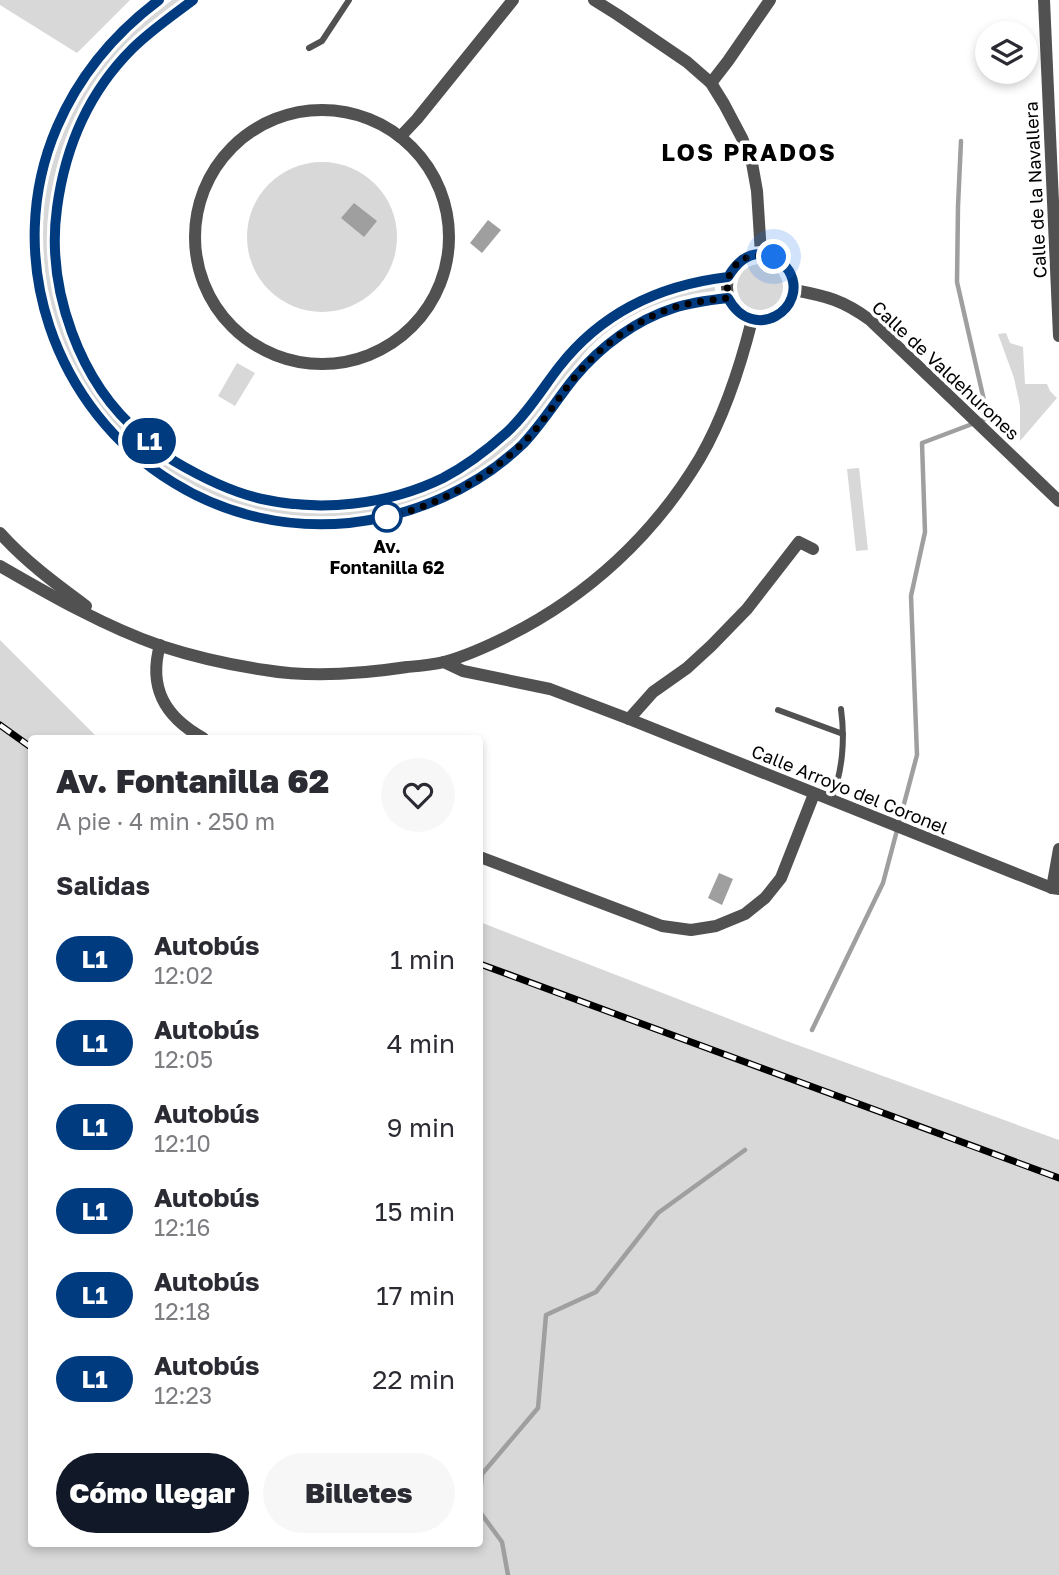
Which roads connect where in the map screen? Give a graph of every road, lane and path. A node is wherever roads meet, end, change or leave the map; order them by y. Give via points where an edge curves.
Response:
1 (159, 0) edge
2 (193, 0) edge
3 (349, 0) edge
4 (513, 0) edge
5 (594, 0) edge
6 (770, 0) edge
7 (1044, 0) edge
8 (309, 48) dead end
9 (711, 83) junction
10 (400, 137) junction
11 (761, 254) junction
12 (728, 277) junction
13 (793, 290) junction
14 (728, 298) junction
15 (752, 320) junction
16 (1059, 336) edge
17 (1059, 501) edge
18 (0, 533) edge
19 (813, 549) dead end
20 (0, 566) edge
21 (112, 625) junction
22 (160, 645) junction
23 (444, 662) junction
24 (841, 709) dead end
25 (778, 710) dead end
26 (629, 719) junction
27 (843, 734) junction
28 (198, 735) edge
29 (814, 794) junction
30 (834, 802) junction
31 (1059, 849) edge
32 (483, 858) edge
33 (1055, 889) edge

1 - 14 street via 108,46 57,128 38,193 36,260 53,340 93,412 120,442 193,495 235,512 308,524 348,523 414,510 452,494 522,444 576,376 620,335 674,308
2 - 12 street via 132,49 86,111 60,182 55,259 71,333 109,400 172,460 215,483 261,499 310,505 345,505 409,492 467,463 509,430 578,345 621,311 672,288
3 - 8 lane via 322,41
4 - 10 street
5 - 9 street
6 - 9 street
7 - 16 street, Calle de la Navallera
9 - 11 street via 752,163
10 - 10 street via 351,113 299,112 250,132 221,160 198,207 195,246 207,292 234,330 274,355 297,362 344,362 389,345 425,312 444,274 449,223 433,173
11 - 12 street via 747,256
11 - 13 street via 785,265
12 - 14 street
13 - 15 street via 780,314
13 - 17 street, Calle de Valdehurones via 838,300 870,320
14 - 15 street via 733,308
15 - 23 street via 719,421 674,498 644,535 610,568 532,624
18 - 21 street via 48,578
19 - 26 street via 799,542 747,609
20 - 21 street
21 - 22 street
22 - 23 street via 266,671 374,672
22 - 28 street via 155,668 161,697 168,711
23 - 26 street, Calle Arroyo del Coronel via 463,671 550,689
24 - 27 lane
25 - 27 lane
26 - 29 street, Calle Arroyo del Coronel
27 - 30 lane
29 - 30 street, Calle Arroyo del Coronel
29 - 32 street via 781,878 746,914 716,926 691,930 662,926
30 - 33 street, Calle Arroyo del Coronel
31 - 33 street

